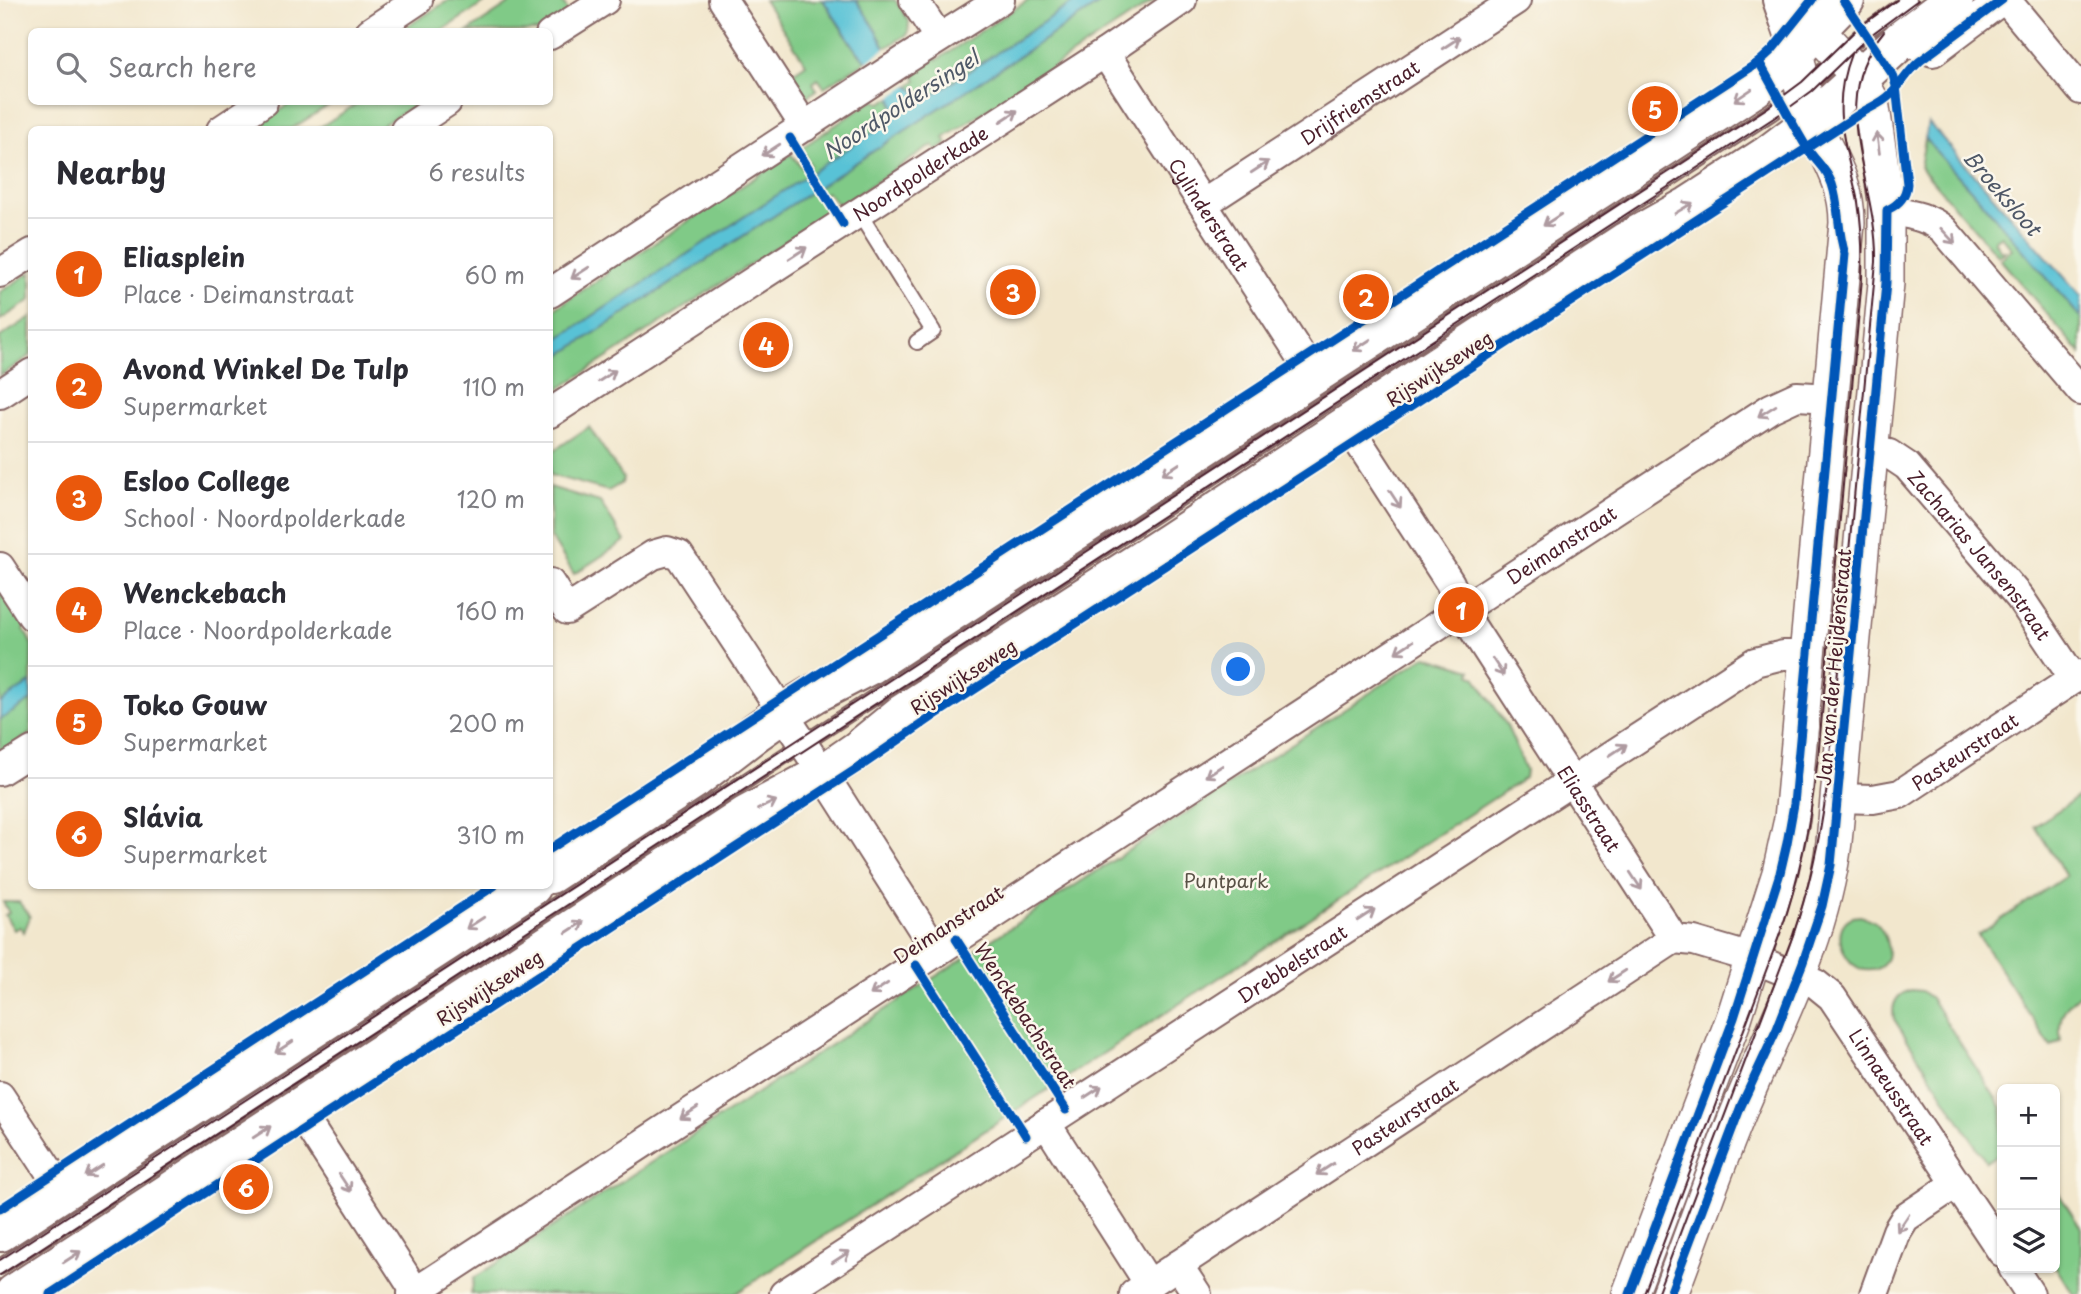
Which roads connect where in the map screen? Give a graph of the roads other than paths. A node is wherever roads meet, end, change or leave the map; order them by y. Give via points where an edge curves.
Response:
1 (418, 0) edge
2 (605, 0) edge
3 (723, 0) edge
4 (914, 0) edge
5 (1000, 0) edge
6 (1182, 0) edge
7 (1516, 0) edge
8 (1777, 0) edge
9 (1795, 0) edge
10 (1845, 0) edge
11 (1909, 0) edge
12 (1954, 0) edge
13 (2004, 0) edge
14 (376, 28) edge
15 (553, 33) edge
16 (939, 38) junction
17 (1846, 48) junction
18 (1105, 53) junction
19 (2081, 90) edge
20 (442, 105) edge
21 (1808, 105) junction
22 (411, 126) edge
23 (805, 127) junction
24 (1203, 204) junction
25 (1887, 210) junction
26 (859, 214) junction
27 (28, 256) edge
28 (0, 274) edge
29 (553, 291) edge
30 (917, 341) dead end
31 (28, 376) edge
32 (1314, 376) junction
33 (2081, 391) edge
34 (0, 394) edge
35 (1831, 398) junction
36 (553, 412) edge
37 (1353, 433) junction
38 (1870, 450) junction
39 (0, 567) edge
40 (553, 595) edge
41 (28, 610) edge
42 (1461, 610) junction
43 (558, 615) edge
44 (1808, 655) junction
45 (2077, 677) edge
46 (803, 744) junction
47 (28, 754) edge
48 (0, 771) edge
49 (1572, 780) junction
50 (1838, 798) junction
51 (553, 872) edge
52 (527, 889) edge
53 (1674, 939) junction
54 (937, 952) junction
55 (1752, 958) junction
56 (1798, 976) junction
57 (0, 1096) edge
58 (303, 1117) junction
59 (1046, 1123) junction
60 (1957, 1183) junction
61 (63, 1192) junction
62 (0, 1232) edge
63 (1997, 1244) edge
64 (1178, 1265) junction
65 (0, 1267) edge
66 (2015, 1273) edge
67 (1142, 1289) edge
68 (415, 1293) edge
69 (15, 1294) edge
70 (784, 1294) edge
71 (1197, 1294) edge
72 (1630, 1294) edge
73 (1670, 1294) edge
74 (1874, 1294) edge
75 (2030, 1294) edge

1 - 14 street
2 - 15 street
3 - 23 street
4 - 16 street
5 - 16 street
6 - 18 street, Noordpolderkade
24 -> 7 street, Drijfriemstraat
8 - 17 street
9 - 17 street
10 - 17 main road
11 - 17 lane
12 - 17 main road
13 - 17 street via 1933,52
13 - 19 street
16 - 23 street
17 - 21 main road, Rijswijkseweg
17 - 21 street, Jan van der Heijdenstraat
25 -> 17 street, Jan van der Heijdenstraat via 1873,111
17 -> 32 main road, Rijswijkseweg via 1754,88
18 - 24 street, Cylinderstraat
26 -> 18 street, Noordpolderkade
20 - 22 street
21 - 35 street, Jan van der Heijdenstraat via 1837,170 1847,208
37 -> 21 main road, Rijswijkseweg via 1625,243 1756,163
21 - 46 lane, Rijswijkseweg via 1771,113
23 -> 29 street
24 - 32 street, Cylinderstraat
25 -> 33 street via 1928,220 1944,230
25 - 38 street, Jan van der Heijdenstraat via 1886,283
26 - 30 lane via 933,331
36 -> 26 street, Noordpolderkade
27 - 28 street
31 - 34 street
32 -> 46 main road, Rijswijkseweg via 870,665 814,694
35 -> 42 street, Deimanstraat via 1797,396 1783,401
35 - 44 street, Jan van der Heijdenstraat
37 -> 42 street, Eliasstraat via 1452,587
37 - 46 main road, Rijswijkseweg via 1170,542 902,714 858,750
38 - 45 street, Zacharias Jansenstraat via 1889,454 1906,465 2020,598
38 - 50 street, Jan van der Heijdenstraat
39 - 41 street
40 - 43 street
42 -> 49 street, Eliasstraat
42 -> 54 street, Deimanstraat
43 - 46 street via 653,555 674,552
49 -> 44 street, Drebbelstraat via 1755,662
44 - 55 street, Jan van der Heijdenstraat via 1790,831
45 - 50 street, Pasteurstraat via 1900,793 1873,799
46 - 51 main road, Rijswijkseweg via 756,732 705,772
46 - 54 street
58 -> 46 main road, Rijswijkseweg via 747,815
46 - 65 lane, Rijswijkseweg
47 - 48 street
49 -> 53 street, Eliasstraat
59 -> 49 street, Drebbelstraat
50 - 56 street, Jan van der Heijdenstraat via 1828,879
52 -> 61 main road
53 - 55 street
53 -> 64 street, Pasteurstraat
54 -> 68 street, Deimanstraat
55 - 56 street, Linnaeusstraat
55 - 72 street, Jan van der Heijdenstraat via 1725,1044
56 - 60 street, Linnaeusstraat via 1822,987 1839,1004
56 - 73 street, Jan van der Heijdenstraat via 1741,1106
57 - 61 street
58 -> 68 street
69 -> 58 main road, Rijswijkseweg
59 - 67 street
70 -> 59 street, Drebbelstraat
60 - 63 street, Linnaeusstraat
60 -> 74 street via 1905,1218
61 - 62 main road
64 - 67 street, Pasteurstraat
64 - 71 street
66 - 75 street

